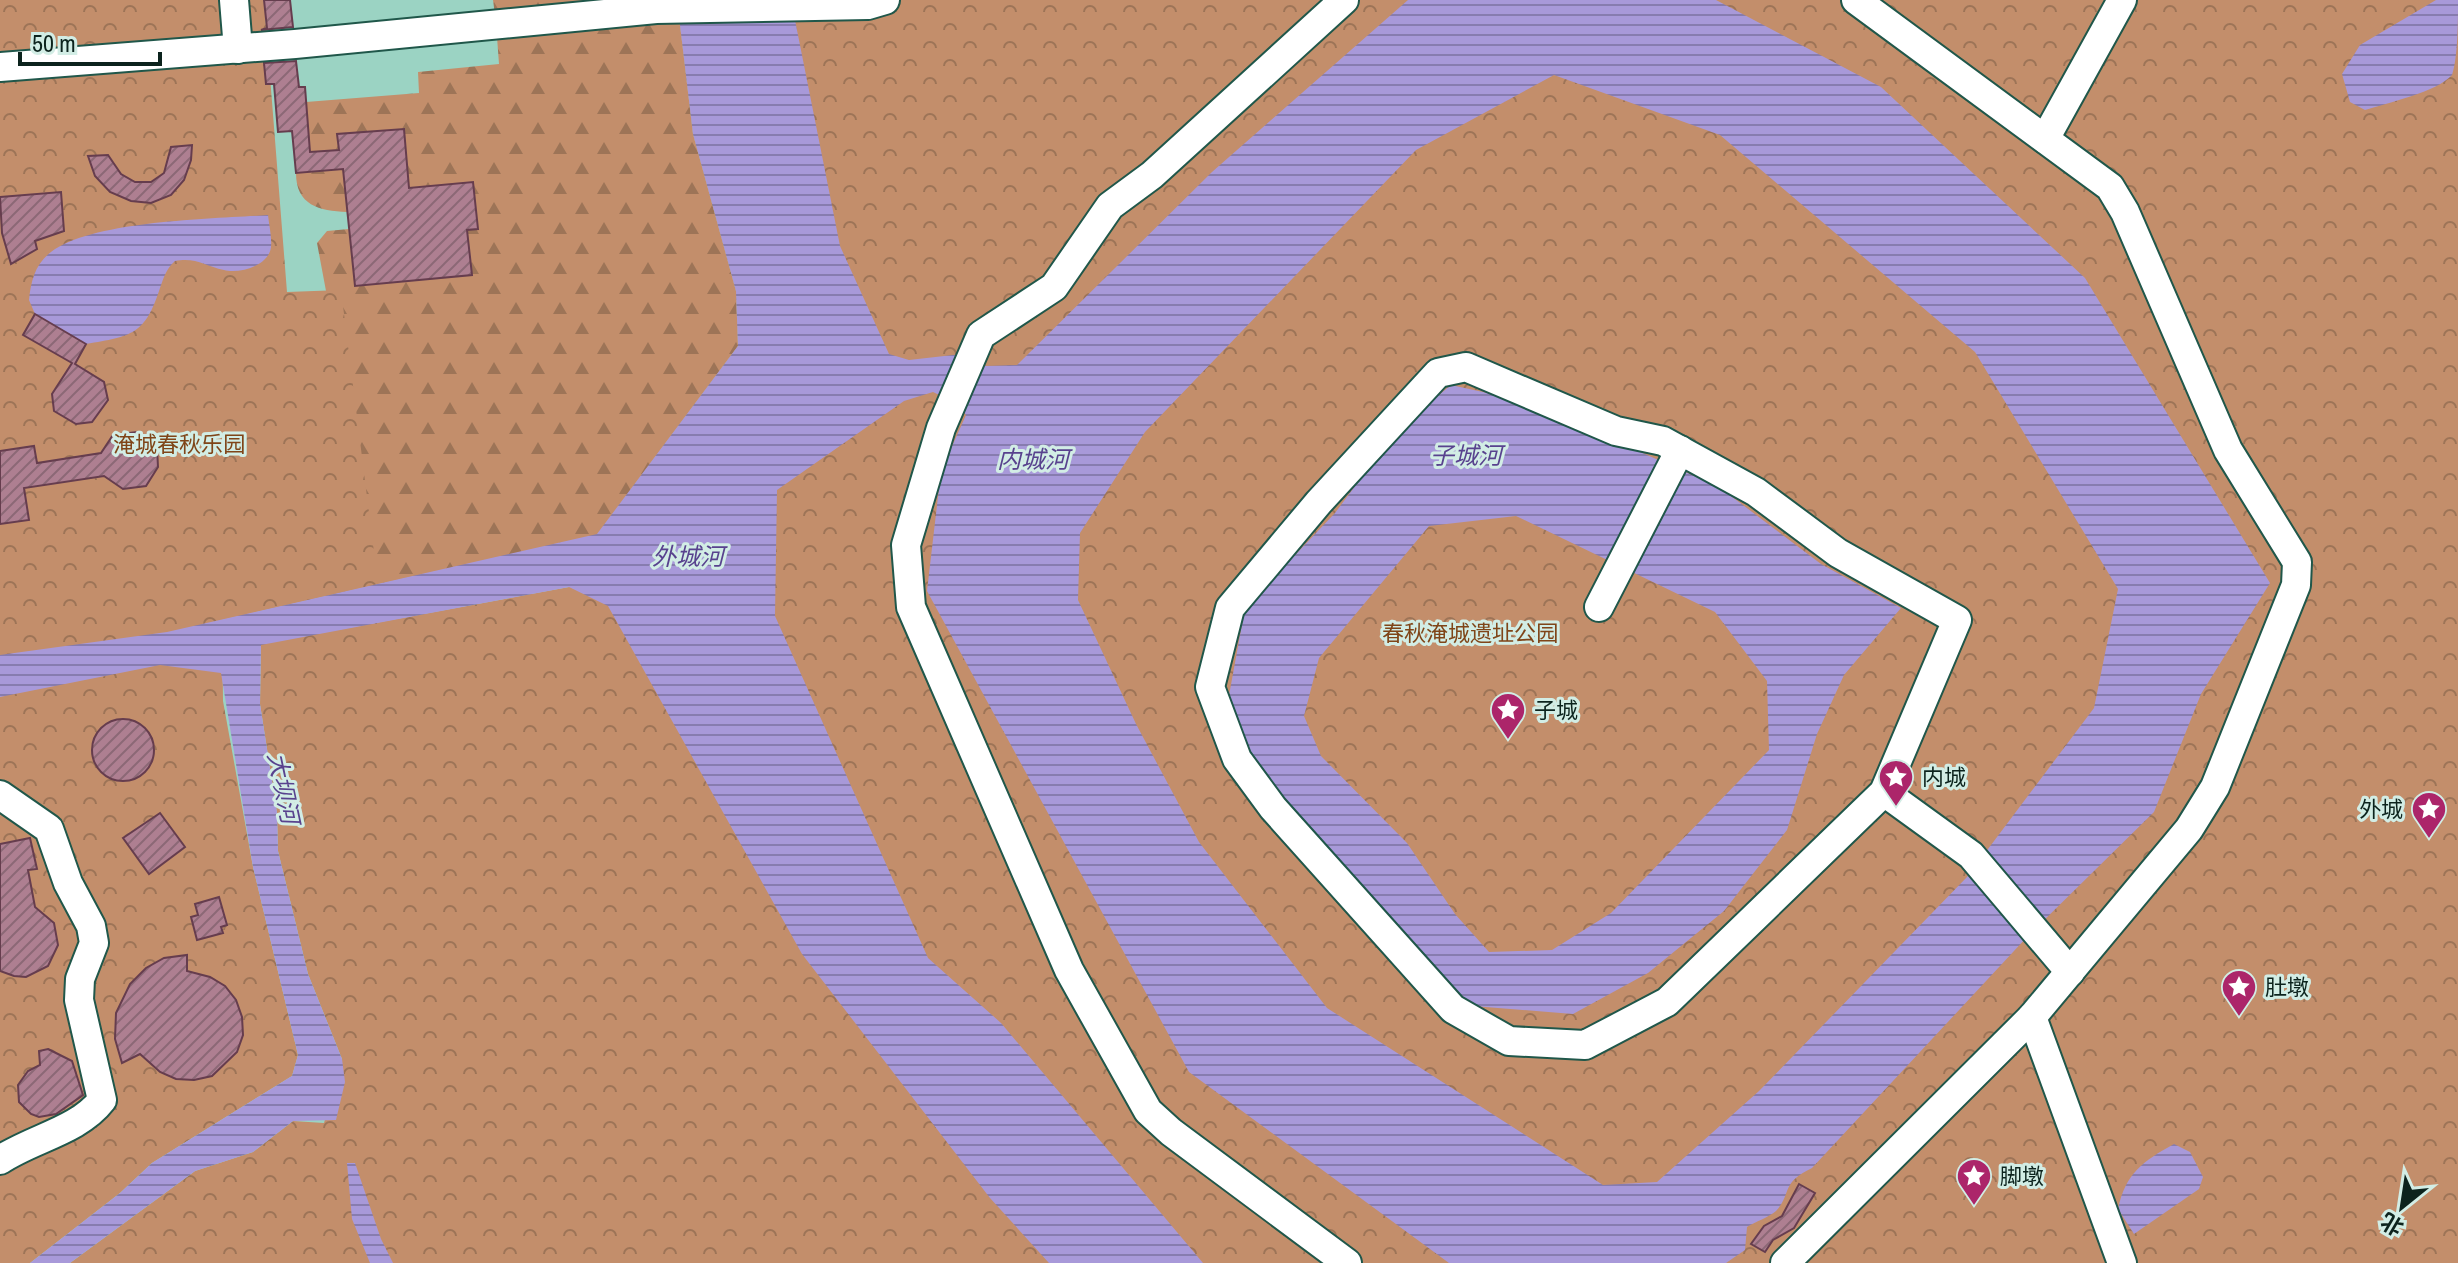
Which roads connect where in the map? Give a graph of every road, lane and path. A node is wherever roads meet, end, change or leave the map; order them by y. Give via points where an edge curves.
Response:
1 (234, 0) edge
2 (885, 0) edge
3 (1344, 0) edge
4 (1856, 0) edge
5 (2122, 0) edge
6 (238, 49) junction
7 (0, 67) edge
8 (2045, 139) junction
9 (1678, 455) junction
10 (1599, 607) dead end
11 (1884, 792) junction
12 (0, 795) edge
13 (2070, 972) junction
14 (2032, 1017) junction
15 (0, 1160) edge
16 (1347, 1263) edge
17 (1785, 1263) edge
18 (2122, 1263) edge

1 - 6 lane
2 - 6 lane via 868,5 656,9
3 - 16 lane via 1152,175 1110,206 1054,287 981,335 941,428 906,545 911,607 1069,970 1148,1111
4 - 8 lane
5 - 8 lane
6 - 7 lane
8 - 13 lane via 2110,187 2125,212 2228,450 2297,562 2296,585 2215,787 2189,829
9 - 10 lane
9 - 11 lane via 1756,492 1838,553 1957,620
9 - 11 lane via 1663,441 1616,431 1466,367 1438,373 1230,608 1210,687 1237,759 1273,808 1453,1009 1509,1041 1585,1045 1667,1002
11 - 13 lane via 1971,855
12 - 15 lane via 49,829 68,883 91,926 94,943 80,979 79,1000 102,1100 89,1117
13 - 14 lane
14 - 17 lane
14 - 18 lane

